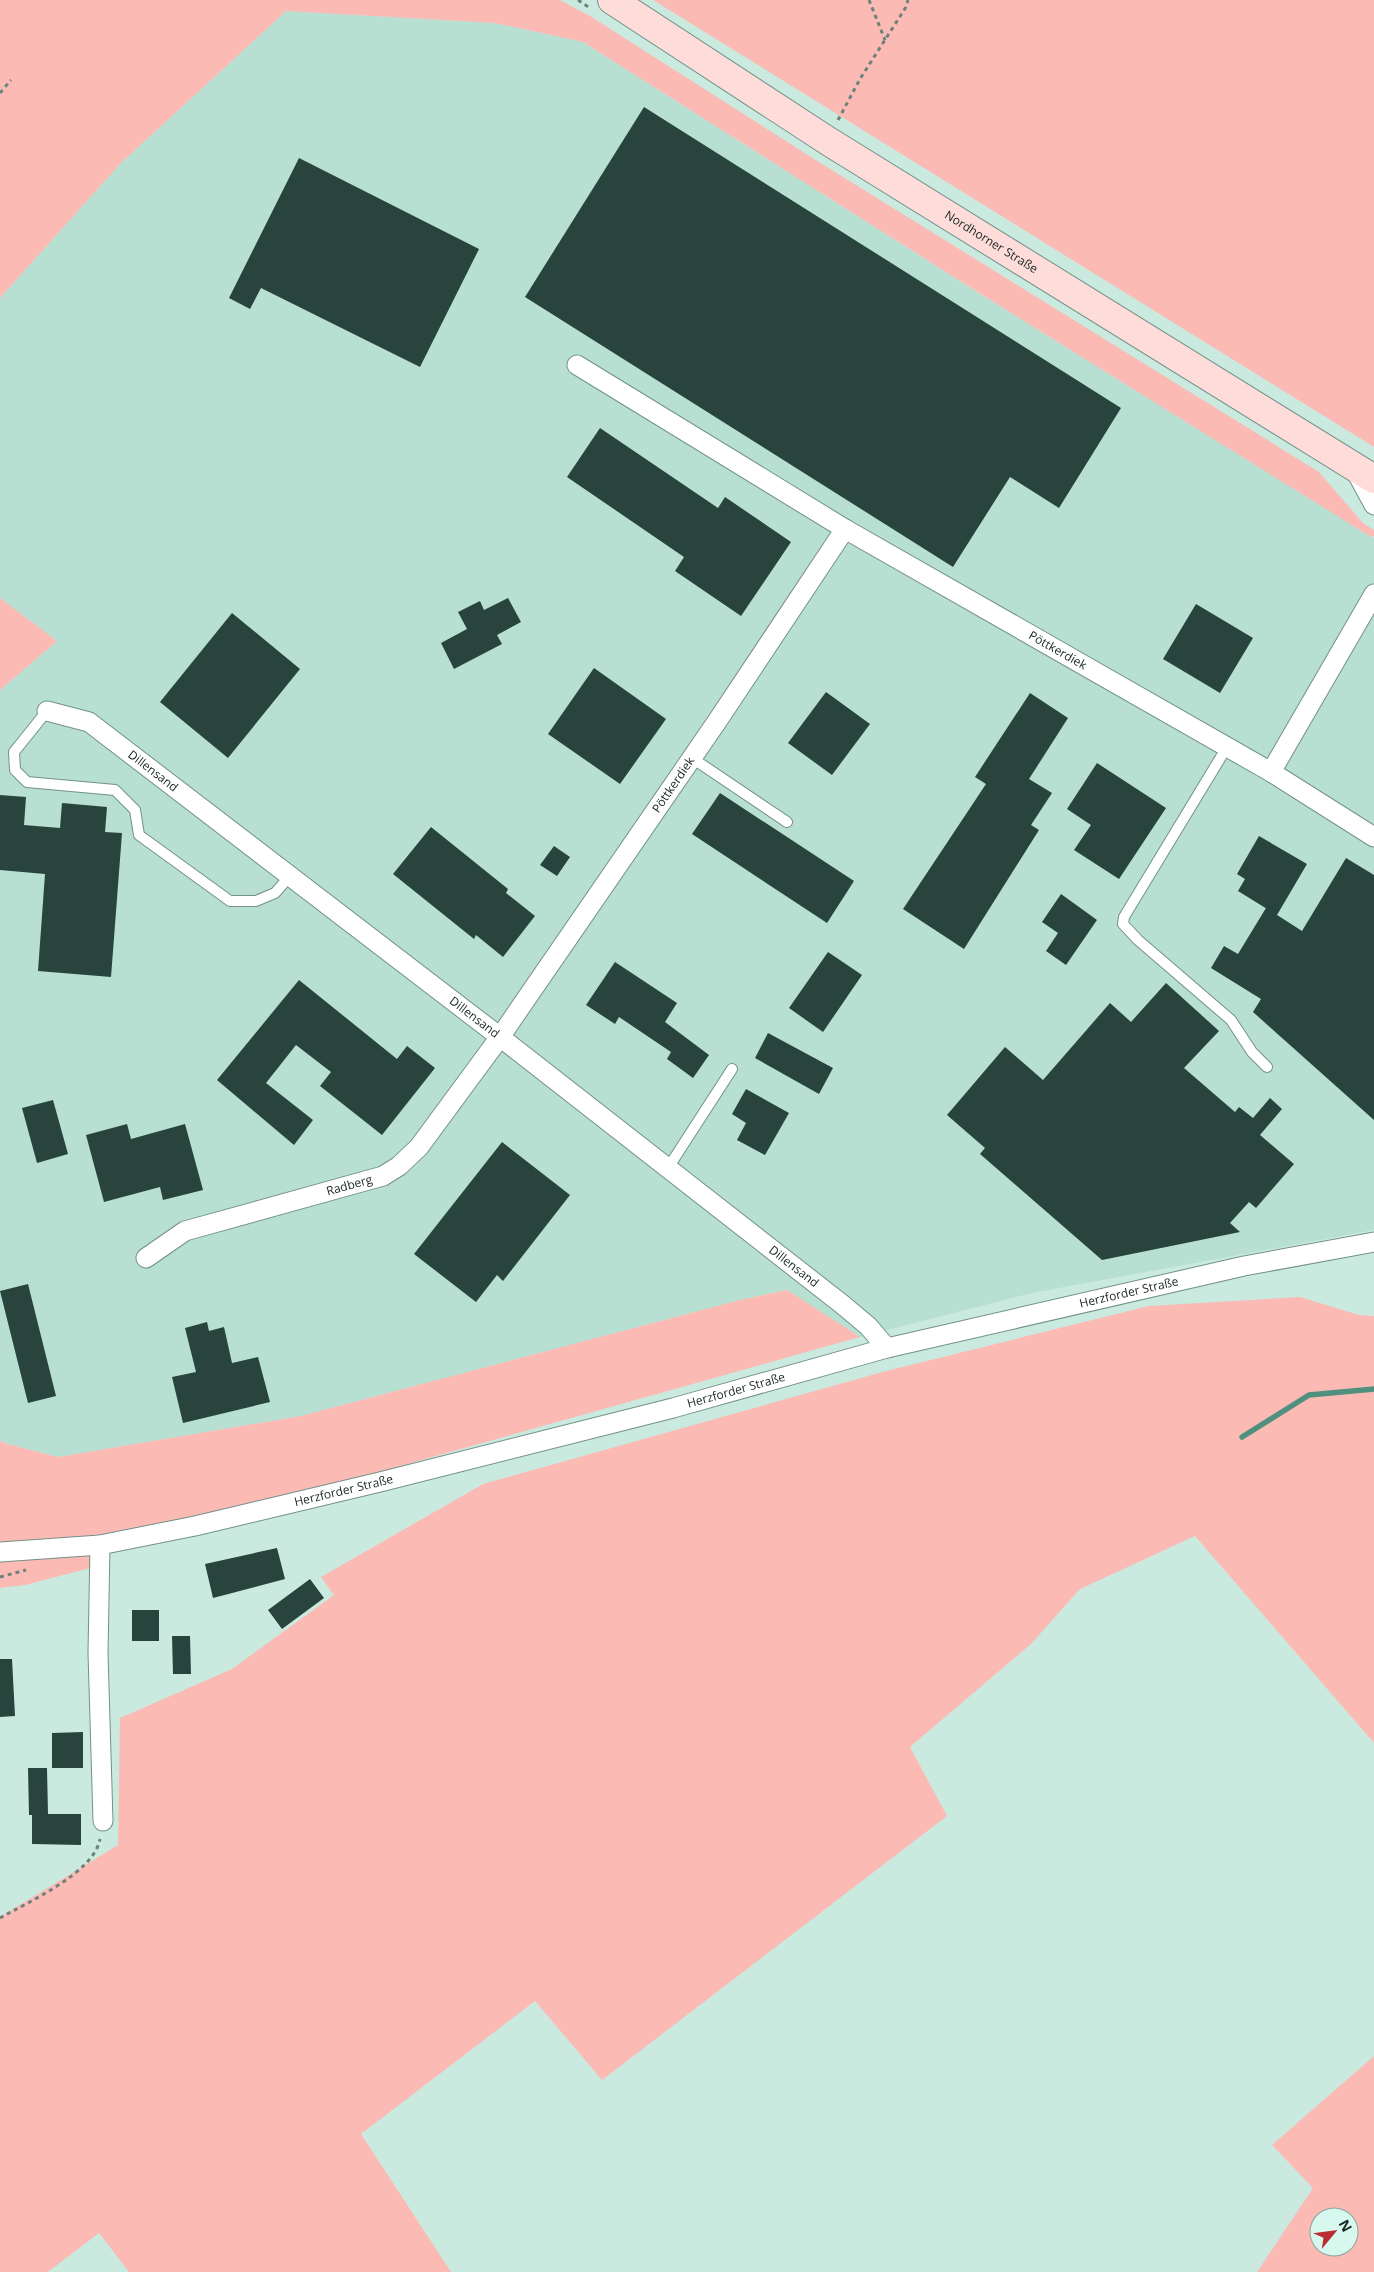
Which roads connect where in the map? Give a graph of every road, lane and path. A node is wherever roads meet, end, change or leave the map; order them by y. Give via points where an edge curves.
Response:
1 (612, 0) edge
2 (869, 0) edge
3 (908, 0) edge
4 (886, 40) junction
5 (11, 80) dead end
6 (0, 93) edge
7 (828, 140) junction
8 (577, 364) dead end
9 (1363, 472) edge
10 (1374, 505) edge
11 (845, 529) junction
12 (1374, 594) edge
13 (47, 711) joint
14 (1227, 747) junction
15 (692, 758) junction
16 (1271, 772) junction
17 (787, 822) dead end
18 (1374, 837) edge
19 (290, 876) junction
20 (500, 1037) junction
21 (1267, 1067) dead end
22 (732, 1069) dead end
23 (668, 1168) junction
24 (1374, 1242) edge
25 (146, 1258) dead end
26 (887, 1348) junction
27 (100, 1545) junction
28 (0, 1552) edge
29 (102, 1821) joint
30 (0, 1918) edge

1 - 7 main road, Nordhorner Straße
2 - 4 path
3 - 4 path
4 - 7 path via 860,79
5 - 6 path
7 - 9 main road, Nordhorner Straße
8 - 11 street, Pöttkerdiek
9 - 10 street
11 - 14 street, Pöttkerdiek
11 - 15 street, Pöttkerdiek
12 - 16 street
13 - 19 street, Dillensand via 89,722
13 - 19 lane via 14,752 15,770 27,782 115,790 135,810 139,836 230,901 256,901 275,893
14 - 16 street, Pöttkerdiek
14 - 21 lane via 1124,917 1123,924 1231,1020 1252,1052
15 - 17 lane
15 - 20 street, Pöttkerdiek
16 - 18 street, Pöttkerdiek
19 - 20 street, Dillensand
20 - 23 street, Dillensand
20 - 25 street, Radberg via 419,1147 383,1176 185,1231
22 - 23 lane
23 - 26 street, Dillensand via 843,1305
24 - 26 street, Herzforder Straße via 1244,1266
26 - 27 street, Herzforder Straße via 673,1408 380,1482
27 - 28 street, Herzforder Straße
27 - 29 street via 98,1653
29 - 30 path via 98,1846 86,1863 68,1878

